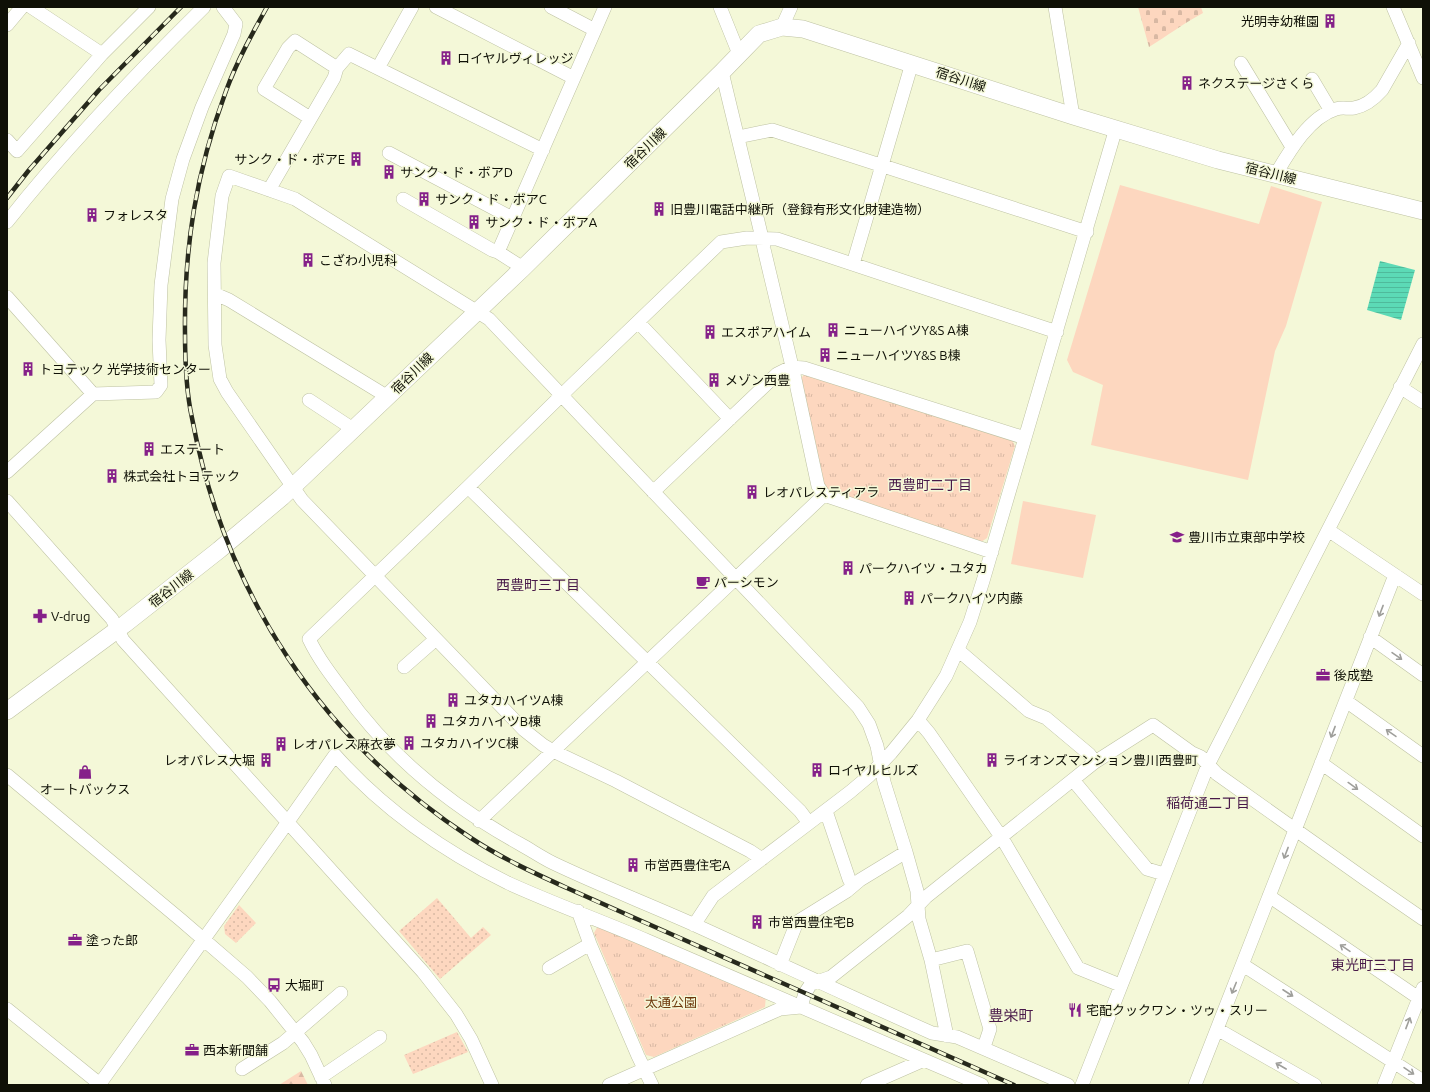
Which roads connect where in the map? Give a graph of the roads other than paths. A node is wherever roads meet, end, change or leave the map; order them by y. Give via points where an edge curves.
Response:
1 (22, 7) edge
2 (31, 7) edge
3 (149, 7) edge
4 (204, 7) edge
5 (223, 7) edge
6 (412, 7) edge
7 (436, 7) edge
8 (551, 7) edge
9 (605, 7) edge
10 (720, 7) edge
11 (791, 7) edge
12 (1055, 7) edge
13 (1393, 7) edge
14 (7, 25) edge
15 (782, 27) junction
16 (595, 30) junction
17 (1409, 43) junction
18 (102, 54) junction
19 (739, 54) junction
20 (912, 63) junction
21 (1241, 63) dead end
22 (337, 68) junction
23 (378, 68) junction
24 (722, 72) junction
25 (574, 78) junction
26 (1423, 78) edge
27 (1312, 79) dead end
28 (1331, 111) junction
29 (1073, 116) junction
30 (310, 118) junction
31 (1116, 128) junction
32 (738, 137) junction
33 (7, 140) edge
34 (1292, 147) junction
35 (542, 150) junction
36 (389, 154) dead end
37 (882, 166) junction
38 (1276, 174) junction
39 (269, 190) junction
40 (403, 198) dead end
41 (1423, 211) edge
42 (512, 218) junction
43 (7, 222) edge
44 (1087, 232) junction
45 (762, 238) junction
46 (498, 252) junction
47 (853, 264) junction
48 (522, 268) junction
49 (215, 294) junction
50 (7, 297) edge
51 (476, 311) junction
52 (638, 322) junction
53 (1057, 332) junction
54 (1423, 344) edge
55 (791, 366) junction
56 (1400, 387) junction
57 (93, 394) junction
58 (561, 395) junction
59 (388, 397) junction
60 (309, 400) dead end
61 (1423, 402) edge
62 (730, 419) junction
63 (354, 429) junction
64 (1025, 438) junction
65 (7, 472) edge
66 (292, 487) junction
67 (468, 487) junction
68 (653, 492) junction
69 (824, 494) junction
70 (7, 501) edge
71 (1328, 530) junction
72 (992, 552) junction
73 (374, 575) junction
74 (1395, 575) junction
75 (735, 578) junction
76 (1423, 594) edge
77 (117, 630) junction
78 (1370, 637) junction
79 (436, 639) junction
80 (958, 650) junction
81 (646, 662) junction
82 (404, 668) dead end
83 (1423, 675) edge
84 (1346, 700) junction
85 (7, 711) edge
86 (918, 720) junction
87 (553, 751) junction
88 (1423, 756) edge
89 (1095, 762) junction
90 (1321, 763) junction
91 (880, 764) junction
92 (1208, 765) junction
93 (7, 775) edge
94 (1073, 780) junction
95 (826, 811) junction
96 (479, 820) junction
97 (287, 822) junction
98 (809, 823) junction
99 (1295, 830) junction
100 (1423, 836) edge
101 (1002, 838) junction
102 (906, 852) junction
103 (762, 858) junction
104 (1164, 874) junction
105 (853, 886) junction
106 (1269, 896) junction
107 (918, 905) junction
108 (578, 911) junction
109 (1423, 919) edge
110 (694, 925) junction
111 (204, 940) junction
112 (590, 944) junction
113 (931, 960) junction
114 (1243, 964) junction
115 (780, 965) junction
116 (549, 968) dead end
117 (819, 982) junction
118 (1120, 985) junction
119 (341, 993) dead end
120 (1421, 996) edge
121 (801, 1007) junction
122 (7, 1009) edge
123 (1217, 1029) junction
124 (296, 1033) junction
125 (947, 1036) junction
126 (380, 1037) dead end
127 (984, 1047) junction
128 (924, 1060) junction
129 (1393, 1061) junction
130 (242, 1069) dead end
131 (644, 1069) junction
132 (961, 1080) edge
133 (323, 1081) edge
134 (1423, 1081) edge
135 (100, 1085) edge
136 (492, 1085) edge
137 (609, 1085) edge
138 (652, 1085) edge
139 (867, 1085) edge
140 (982, 1085) edge
141 (1068, 1085) edge
142 (1082, 1085) edge
143 (1196, 1085) edge
144 (1315, 1085) edge
145 (1384, 1085) edge

1 - 14 street
2 - 18 street
3 - 18 street
4 - 43 street via 146,63 42,178
5 - 57 street via 236,24 234,34 202,107 172,199 161,285 161,385 156,392
6 - 23 street
7 - 25 street
8 - 16 street
9 - 16 street
10 - 19 street
11 - 15 street
12 - 29 street
13 - 17 street
15 - 19 main road, 宿谷川線 via 759,34
15 - 20 main road, 宿谷川線 via 803,29
16 - 25 street
17 - 26 street
17 - 28 street via 1378,95 1361,106
18 - 33 street via 17,151
19 - 24 main road, 宿谷川線
20 - 29 main road, 宿谷川線
20 - 37 street
21 - 34 street
22 - 23 street via 349,54
22 - 30 street via 334,78
22 - 30 street via 295,41 288,48 264,89
23 - 35 street
24 - 32 street
24 - 48 main road, 宿谷川線
25 - 35 street
27 - 28 street
28 - 34 street via 1304,132
29 - 31 main road, 宿谷川線
30 - 39 street
31 - 38 main road, 宿谷川線 via 1218,160
31 - 44 street
32 - 37 street via 772,130
32 - 45 street
34 - 38 street
35 - 42 street
36 - 42 street
37 - 44 street
37 - 47 street
38 - 41 main road, 宿谷川線
39 - 49 street via 228,176 222,196 214,263
39 - 51 street via 296,199
40 - 46 street
42 - 46 street
44 - 53 street
45 - 47 street via 777,239
45 - 52 street via 721,242
45 - 55 street
46 - 48 street
47 - 53 street
48 - 51 main road, 宿谷川線
49 - 59 street via 229,300
49 - 66 street via 215,345 220,379
50 - 57 street
51 - 58 street via 489,319
51 - 59 main road, 宿谷川線
52 - 58 street
52 - 62 street
53 - 64 street
54 - 56 street
55 - 62 street via 778,374
55 - 64 street
55 - 69 street via 818,486
56 - 61 street
56 - 71 street
57 - 65 street
58 - 67 street
58 - 68 street
59 - 63 main road, 宿谷川線
60 - 63 street
62 - 68 street
63 - 66 main road, 宿谷川線
64 - 72 street
66 - 73 street
66 - 77 main road, 宿谷川線 via 219,550
67 - 73 street
67 - 81 street
68 - 75 street
69 - 72 street
69 - 75 street
70 - 77 street via 112,619
71 - 74 street
71 - 92 street
72 - 80 street via 970,622
73 - 79 street
73 - 96 street via 309,639 314,651 351,703 386,744 427,783
74 - 76 street
74 -> 78 street
75 - 81 street
75 - 91 street via 858,707 869,724
77 - 85 main road, 宿谷川線
77 - 97 street via 123,640
78 -> 83 street
78 - 84 street
79 - 82 street
79 - 87 street via 517,724
80 - 86 street via 946,676
80 - 89 street via 1029,711 1046,718
81 - 87 street
81 - 98 street
88 -> 84 street
84 -> 90 street
86 - 91 street
86 - 101 street
87 - 96 street
87 - 103 street via 616,781
89 - 92 street via 1153,726 1201,757
89 - 94 street
90 - 99 street
90 -> 100 street
91 - 95 street
91 - 102 street
92 - 99 street
92 - 104 street
93 - 111 street
94 - 101 street
94 - 104 street via 1147,869
95 - 98 street
95 - 105 street via 848,879
96 - 110 street via 551,862
97 - 108 street via 335,755 377,798 432,840 509,883
97 - 111 street
97 - 136 street via 439,991 471,1039
98 - 103 street
99 -> 106 street
99 - 109 street
101 - 107 street
101 - 118 street via 1078,968
102 - 105 street
102 - 107 street via 917,891
103 - 110 street via 713,896
104 - 118 street
105 - 115 street via 797,922
106 - 114 street
120 -> 106 street
107 - 113 street via 919,919
107 - 117 street via 908,916 831,977
108 - 112 street
108 - 121 street
110 - 115 street
111 - 124 street via 247,977
111 - 135 street
112 - 116 street
112 - 131 street
113 - 125 street
113 - 127 street via 967,951 990,1029
114 -> 123 street
114 -> 129 street
115 - 117 street
117 - 121 street via 811,984
117 - 125 street via 932,1034
118 - 142 street
119 - 124 street
129 -> 120 street
121 - 128 street
121 - 131 street via 780,1009
122 - 135 street
123 - 143 street
144 -> 123 street
124 - 130 street
124 - 133 street via 311,1055
125 - 127 street via 957,1036
126 - 133 street
127 - 141 street
128 - 132 street
128 - 139 street
129 -> 134 street
129 - 145 street
131 - 137 street
131 - 138 street
132 - 140 street

